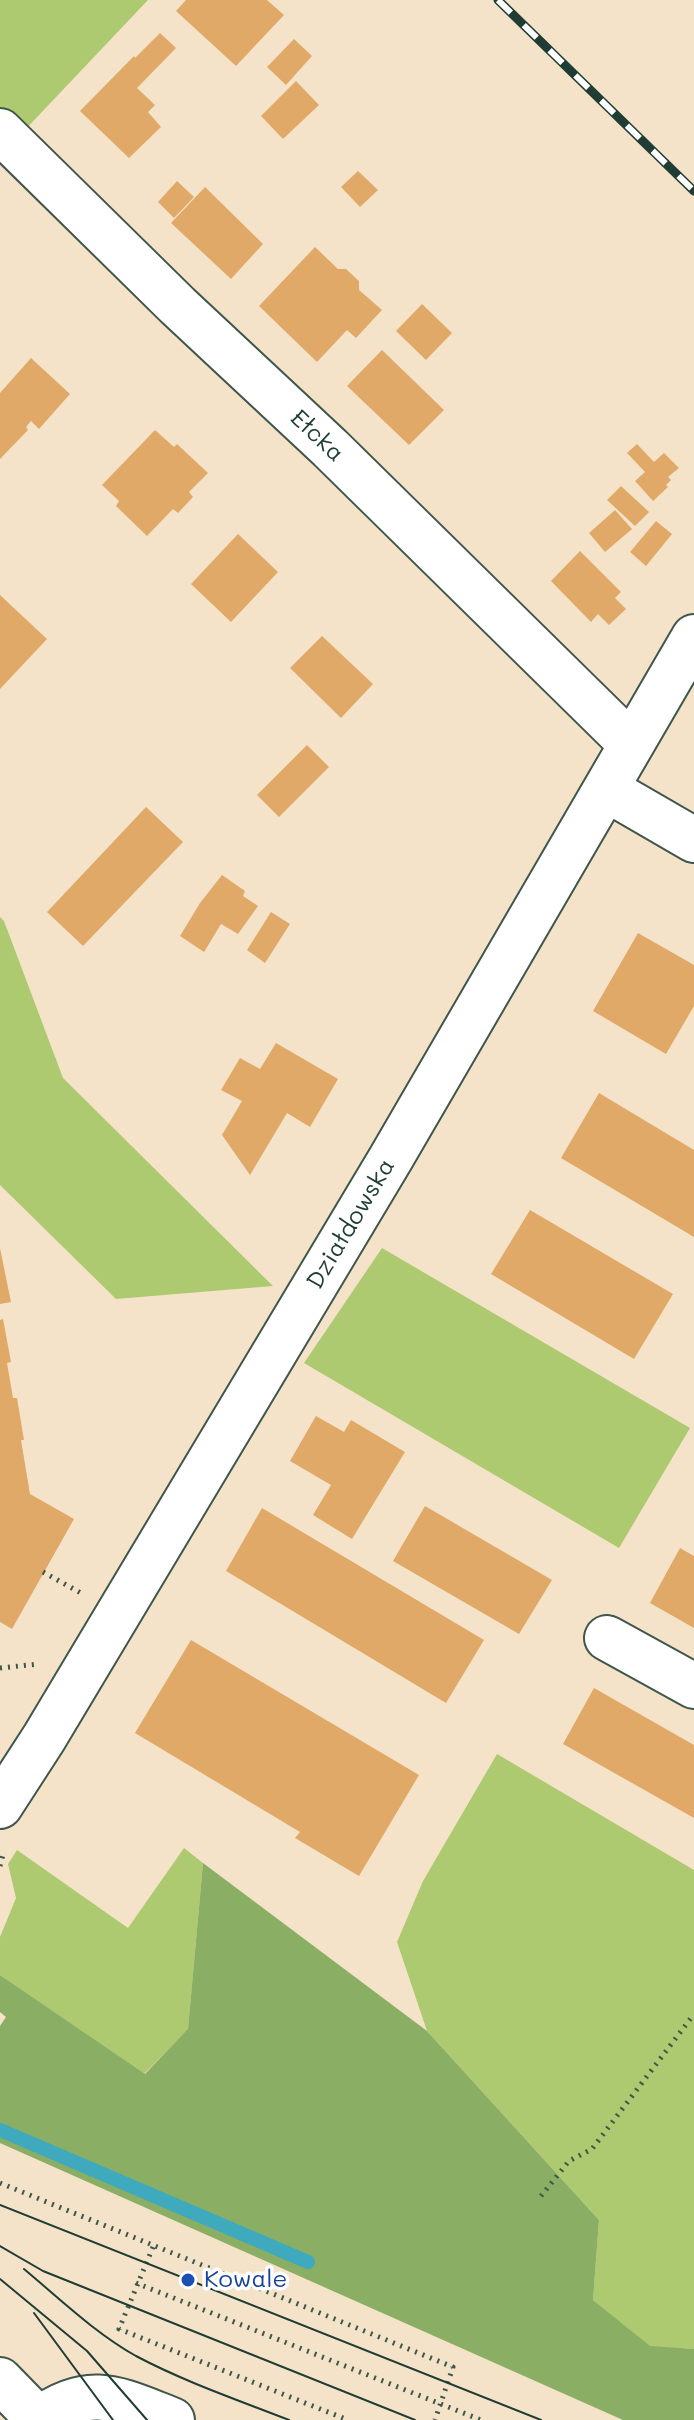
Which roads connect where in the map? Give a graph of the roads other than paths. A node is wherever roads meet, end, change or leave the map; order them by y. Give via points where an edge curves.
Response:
1 (0, 131) edge
2 (694, 637) edge
3 (631, 744) junction
4 (606, 789) junction
5 (694, 840) edge
6 (607, 1638) dead end
7 (694, 1686) edge
8 (0, 1806) edge
9 (0, 2380) edge
10 (39, 2420) edge
11 (172, 2420) edge

1 - 3 street, Ełcka
2 - 3 street, Działdowska
3 - 4 street, Działdowska
4 - 5 street
4 - 8 street, Działdowska
6 - 7 street
9 - 10 street
10 - 11 street via 59,2404 94,2395

